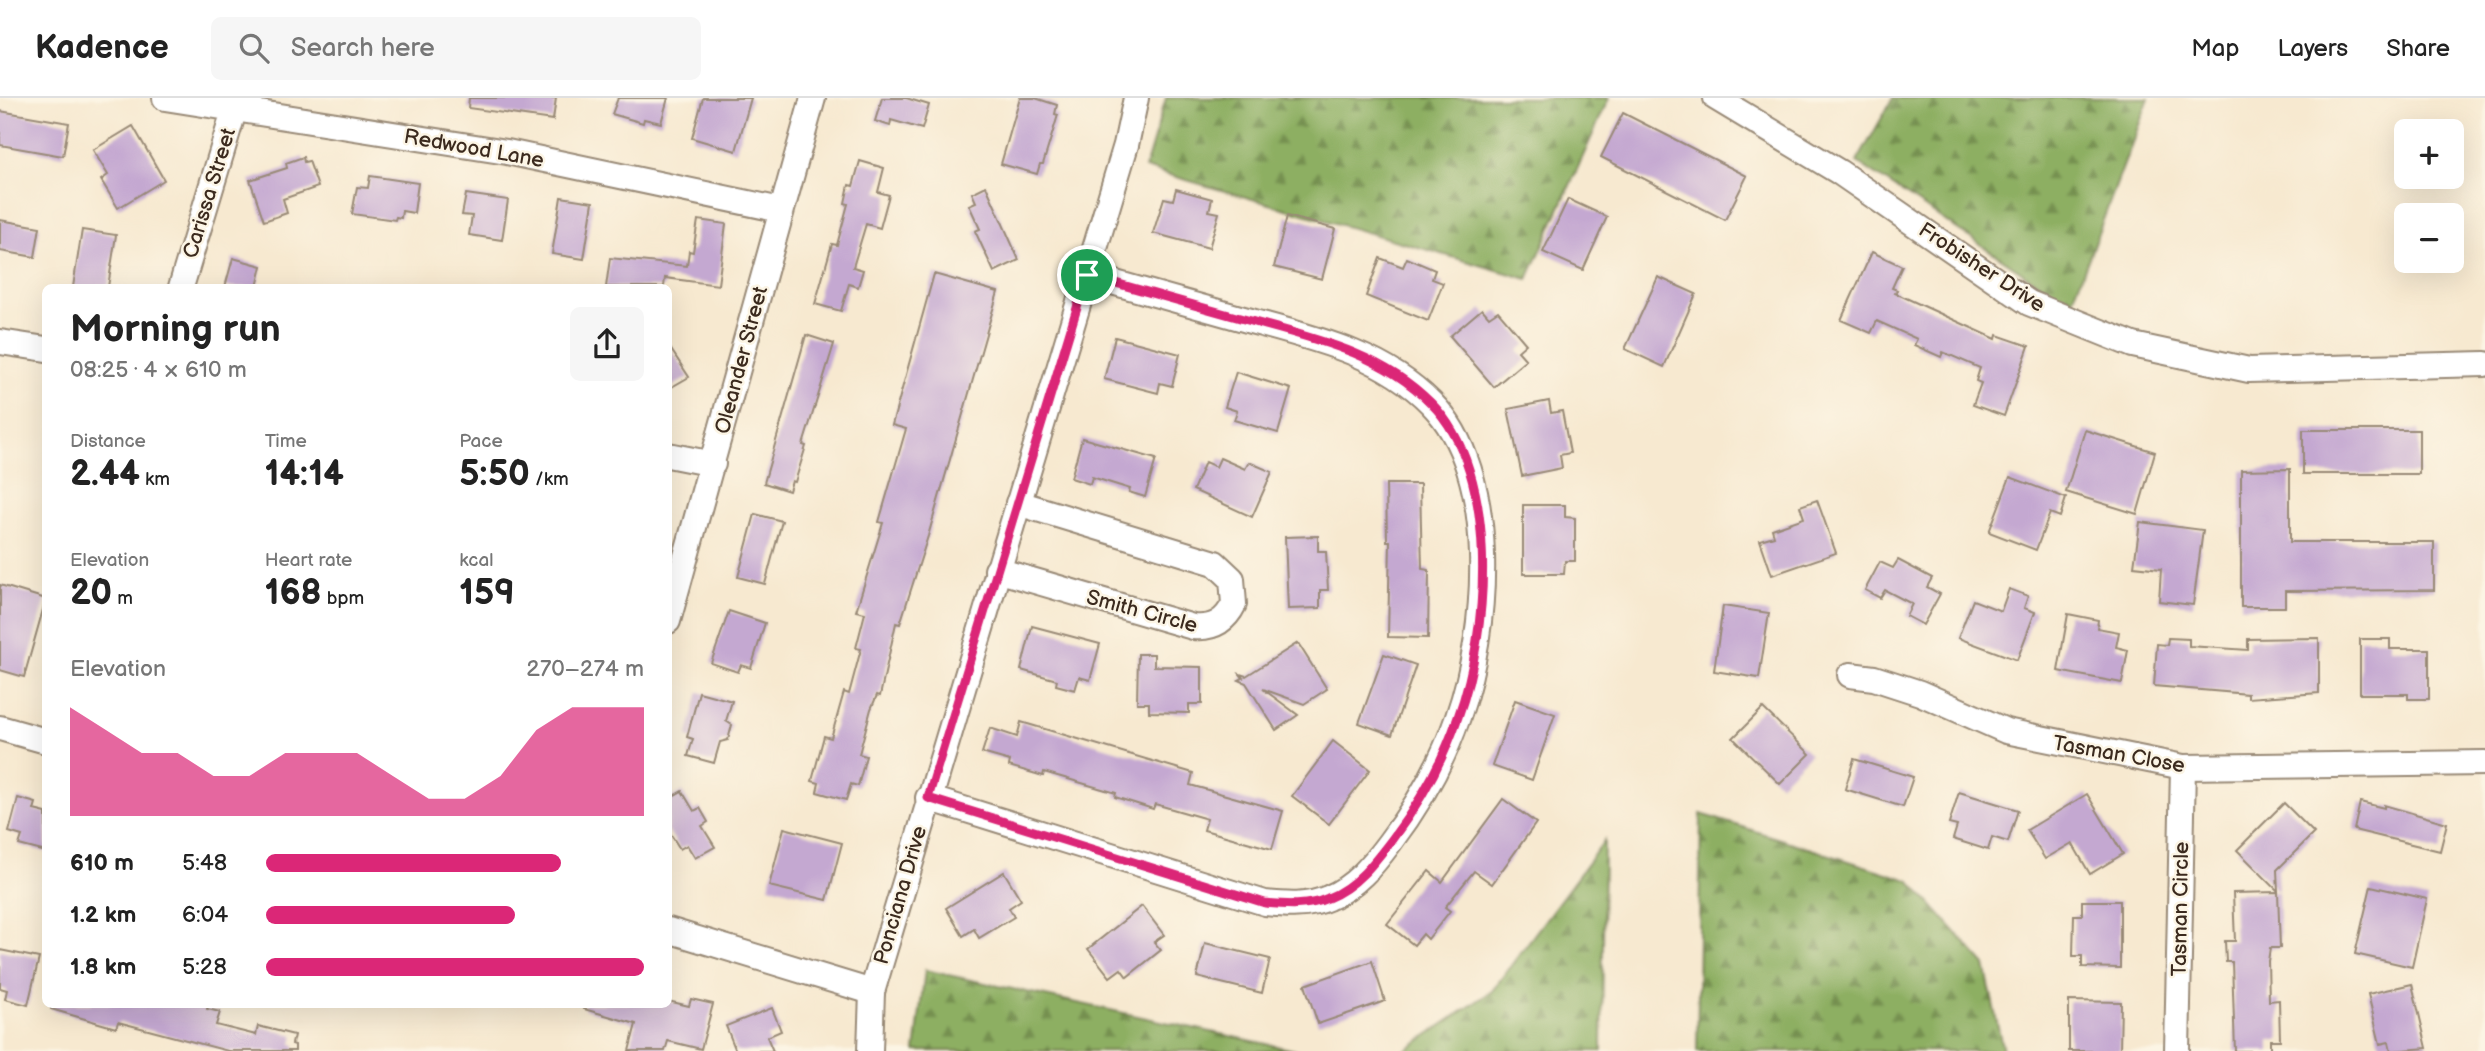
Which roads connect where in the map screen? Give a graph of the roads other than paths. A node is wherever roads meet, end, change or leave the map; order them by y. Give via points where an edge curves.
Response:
1 (165, 98) edge
2 (813, 98) edge
3 (1136, 98) edge
4 (1716, 98) edge
5 (236, 104) edge
6 (781, 210) junction
7 (1087, 275) junction
8 (182, 284) edge
9 (0, 342) edge
10 (42, 348) edge
11 (2485, 364) edge
12 (672, 456) edge
13 (713, 464) junction
14 (1018, 503) junction
15 (997, 570) junction
16 (672, 607) edge
17 (1850, 675) dead end
18 (0, 728) edge
19 (42, 740) edge
20 (2485, 763) edge
21 (2183, 768) junction
22 (928, 798) junction
23 (672, 931) edge
24 (872, 992) junction
25 (870, 1051) edge
26 (2177, 1051) edge

1 - 5 street, Redwood Lane
2 - 6 street, Oleander Street
3 - 7 street, Ponciana Drive
4 - 11 street, Frobisher Drive via 1839,172 2029,303 2133,345 2249,370
5 - 6 street, Redwood Lane via 507,152
5 - 8 street, Carissa Street
6 - 13 street, Oleander Street
7 - 14 street, Ponciana Drive
7 - 22 street via 1361,354 1411,384 1433,404 1464,454 1479,524 1478,626 1459,715 1431,779 1374,863 1349,887 1327,899 1300,905 1265,903
9 - 10 street
12 - 13 street
13 - 16 street, Oleander Street
14 - 15 street, Ponciana Drive
14 - 15 street, Smith Circle via 1215,563 1232,579 1234,604 1219,624 1193,627
15 - 22 street, Ponciana Drive
17 - 21 street, Tasman Close via 1908,688 2006,731
18 - 19 street
20 - 21 street, Tasman Close
21 - 26 street, Tasman Circle
22 - 24 street, Ponciana Drive
23 - 24 street
24 - 25 street, Ponciana Drive

